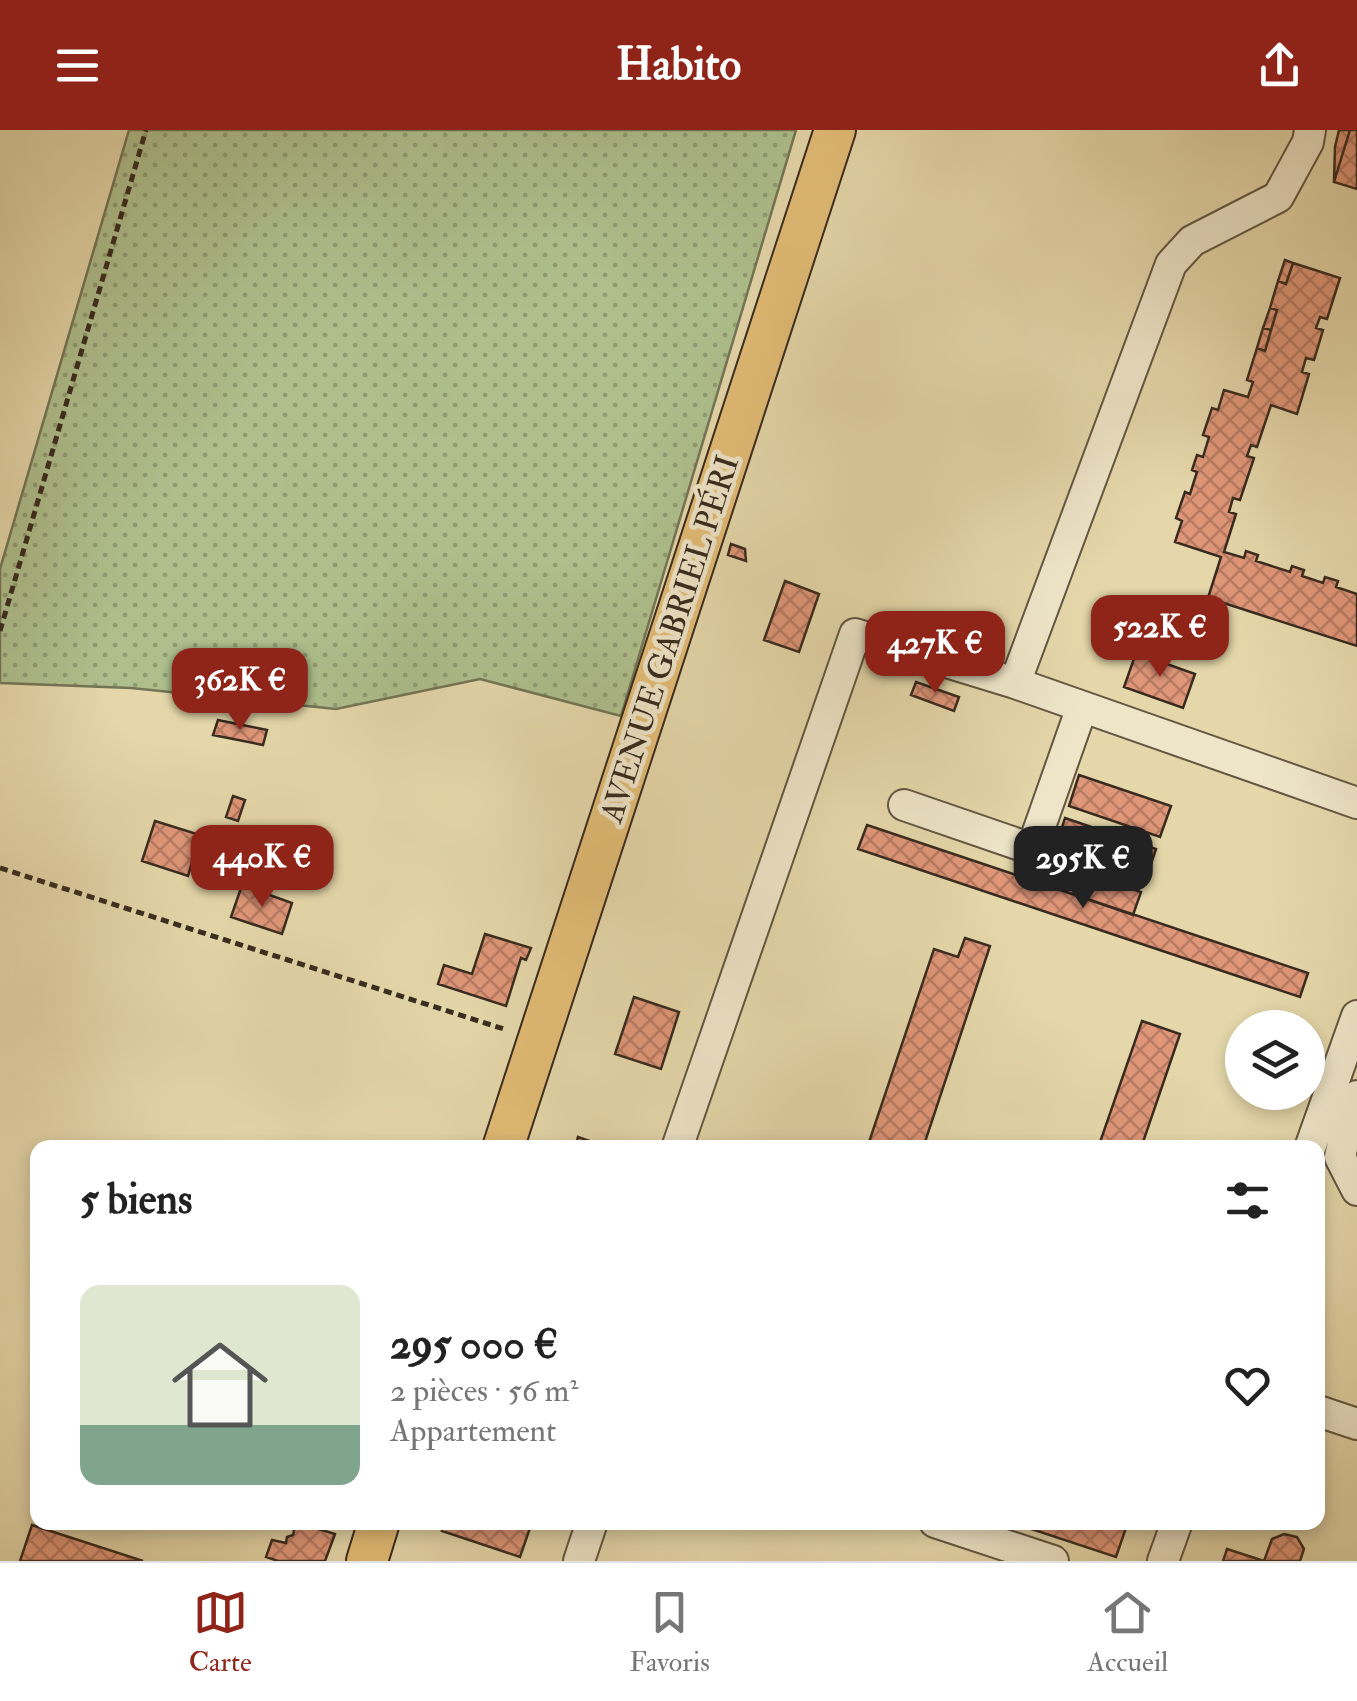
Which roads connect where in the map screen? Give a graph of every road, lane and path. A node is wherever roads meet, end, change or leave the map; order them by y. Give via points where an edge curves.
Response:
1 (146, 130) edge
2 (835, 130) edge
3 (1310, 130) edge
4 (0, 631) edge
5 (1015, 684) junction
6 (1082, 707) junction
7 (1357, 803) edge
8 (904, 805) dead end
9 (0, 868) edge
10 (1357, 1016) edge
11 (539, 1040) junction
12 (1357, 1096) edge
13 (506, 1140) edge
14 (680, 1140) edge
15 (1313, 1140) edge
16 (1357, 1190) edge
17 (1325, 1413) edge
18 (1357, 1424) edge
19 (377, 1530) edge
20 (589, 1530) edge
21 (959, 1530) edge
22 (1174, 1530) edge
23 (367, 1561) edge
24 (579, 1561) edge
25 (1054, 1561) edge
26 (1163, 1561) edge

1 - 4 path
2 - 11 main road, AVENUE GABRIEL PÉRI
3 - 5 lane via 1278,197 1192,240 1171,264
5 - 6 lane
5 - 14 lane via 855,634
6 - 7 lane
6 - 8 lane via 1032,849
9 - 11 path
10 - 15 lane
11 - 13 main road, AVENUE GABRIEL PÉRI
12 - 16 lane via 1340,1157
17 - 18 lane
19 - 23 main road
20 - 24 lane
21 - 25 lane
22 - 26 lane

